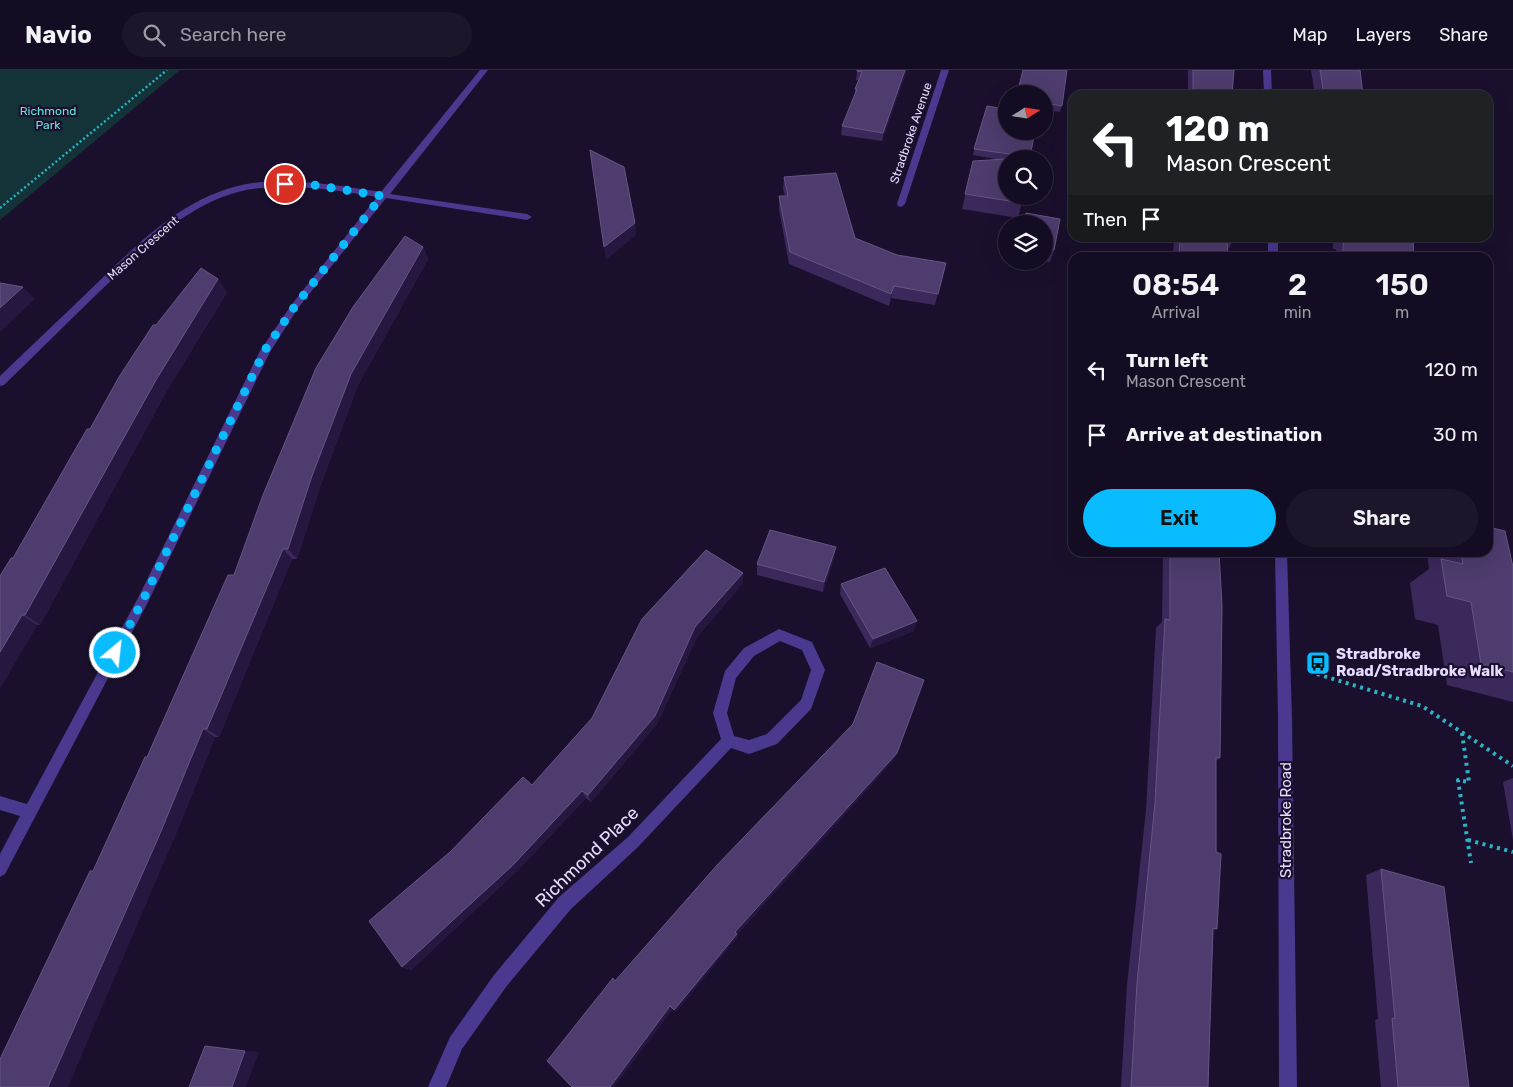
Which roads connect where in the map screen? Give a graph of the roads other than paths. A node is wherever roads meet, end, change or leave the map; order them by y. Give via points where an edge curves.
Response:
1 (484, 70) edge
2 (945, 70) edge
3 (1267, 70) edge
4 (1268, 90) edge
5 (382, 196) junction
6 (901, 204) dead end
7 (527, 217) dead end
8 (0, 382) edge
9 (1281, 557) edge
10 (729, 741) junction
11 (0, 803) edge
12 (30, 812) junction
13 (0, 869) edge
14 (437, 1087) edge
15 (1288, 1087) edge

1 - 5 street
2 - 6 street, Stradbroke Avenue
3 - 4 street
5 - 7 street, Mason Crescent
5 - 8 street, Mason Crescent via 314,185 285,184 233,191 201,203 170,221 144,244
5 - 12 street via 295,306 265,350 143,600
9 - 15 street, Stradbroke Road
10 - 10 street via 749,746 772,739 806,704 818,670 807,646 779,635 749,652 730,675 720,713
10 - 14 street, Richmond Place via 633,842 565,903 500,981 456,1043
11 - 12 street
12 - 13 street

